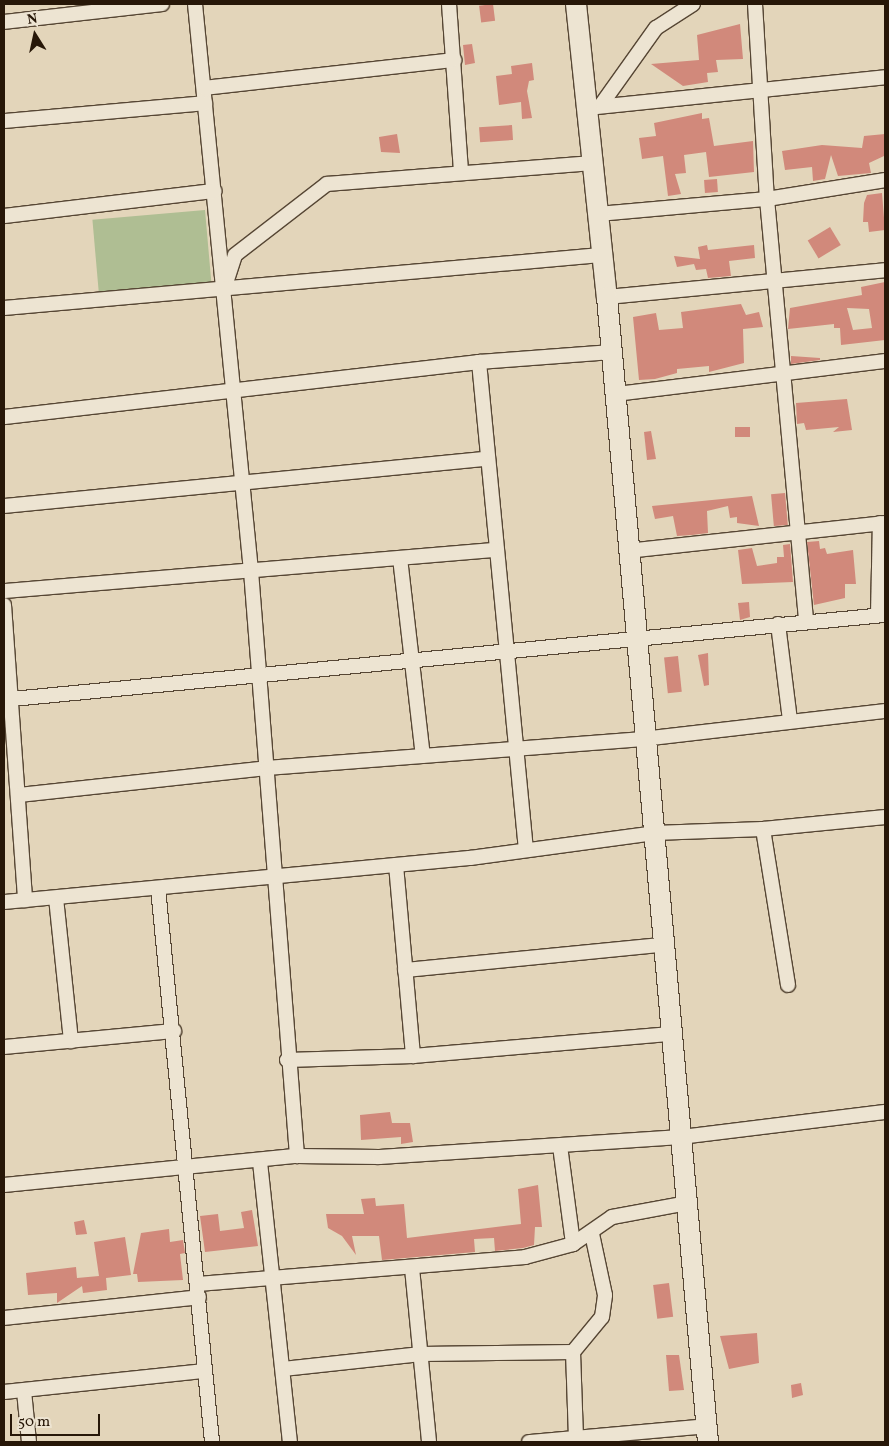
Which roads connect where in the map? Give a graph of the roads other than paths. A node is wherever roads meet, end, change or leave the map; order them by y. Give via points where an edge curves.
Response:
1 (162, 4) edge
2 (195, 4) edge
3 (448, 4) edge
4 (576, 4) edge
5 (693, 4) edge
6 (754, 4) edge
7 (4, 22) edge
8 (454, 60) junction
9 (885, 77) edge
10 (204, 88) junction
11 (760, 90) junction
12 (206, 103) junction
13 (594, 107) junction
14 (4, 121) edge
15 (592, 163) junction
16 (462, 171) junction
17 (885, 180) edge
18 (215, 191) junction
19 (767, 199) junction
20 (598, 214) junction
21 (4, 216) edge
22 (601, 255) junction
23 (885, 270) edge
24 (777, 281) junction
25 (224, 289) junction
26 (607, 297) junction
27 (4, 308) edge
28 (612, 352) junction
29 (885, 361) edge
30 (478, 362) junction
31 (782, 370) junction
32 (233, 392) junction
33 (616, 394) junction
34 (4, 417) edge
35 (487, 460) junction
36 (243, 483) junction
37 (4, 506) edge
38 (882, 523) edge
39 (800, 530) junction
40 (496, 550) junction
41 (627, 551) junction
42 (400, 558) junction
43 (251, 571) junction
44 (4, 591) edge
45 (4, 605) edge
46 (882, 615) edge
47 (806, 622) junction
48 (778, 624) junction
49 (634, 641) junction
50 (504, 652) junction
51 (415, 660) junction
52 (259, 673) junction
53 (12, 698) junction
54 (885, 711) edge
55 (790, 721) junction
56 (643, 739) junction
57 (514, 747) junction
58 (423, 756) junction
59 (267, 768) junction
60 (18, 795) junction
61 (885, 817) edge
62 (763, 829) junction
63 (654, 833) junction
64 (526, 850) junction
65 (396, 865) junction
66 (273, 878) junction
67 (158, 888) junction
68 (56, 898) junction
69 (25, 900) junction
70 (4, 902) edge
71 (662, 945) junction
72 (405, 970) junction
73 (788, 985) dead end
74 (174, 1031) junction
75 (671, 1034) junction
76 (71, 1041) junction
77 (4, 1047) edge
78 (413, 1056) junction
79 (287, 1060) junction
80 (885, 1112) edge
81 (681, 1137) junction
82 (560, 1146) junction
83 (297, 1156) junction
84 (260, 1162) junction
85 (187, 1166) junction
86 (4, 1185) edge
87 (687, 1203) junction
88 (592, 1234) junction
89 (573, 1244) junction
90 (412, 1268) junction
91 (272, 1278) junction
92 (198, 1290) junction
93 (4, 1318) edge
94 (573, 1352) junction
95 (421, 1354) junction
96 (283, 1369) junction
97 (206, 1371) junction
98 (24, 1390) junction
99 (4, 1392) edge
100 (708, 1434) edge
101 (576, 1438) junction
102 (29, 1442) edge
103 (212, 1442) edge
104 (290, 1442) edge
105 (429, 1442) edge
106 (530, 1442) edge

1 - 7 street
2 - 10 street
3 - 8 street
4 - 13 street
5 - 13 street via 656,28
6 - 11 street
8 - 10 street
8 - 16 street
9 - 11 street
10 - 12 street
11 - 13 street
11 - 19 street
12 - 14 street
12 - 18 street
13 - 15 street
15 - 16 street
15 - 20 street
16 - 25 street via 327,184 235,255
17 - 19 street
18 - 21 street
18 - 25 street
19 - 20 street
19 - 24 street
20 - 22 street
22 - 25 street
22 - 26 street
23 - 24 street
24 - 26 street
24 - 31 street
25 - 27 street
25 - 32 street
26 - 28 street
28 - 30 street
28 - 33 street
29 - 31 street
30 - 32 street
30 - 35 street
31 - 33 street
31 - 39 street
32 - 34 street
32 - 36 street
33 - 41 street
35 - 36 street
35 - 40 street
36 - 37 street
36 - 43 street
38 - 39 street
38 - 46 street
39 - 41 street
39 - 47 street
40 - 42 street
40 - 50 street
41 - 49 street
42 - 43 street
42 - 51 street
43 - 44 street
43 - 52 street
45 - 53 street
46 - 47 street
47 - 48 street
48 - 49 street
48 - 55 street
49 - 50 street
49 - 56 street
50 - 51 street
50 - 57 street
51 - 52 street
51 - 58 street
52 - 53 street
52 - 59 street
53 - 60 street
54 - 55 street
55 - 56 street
56 - 57 street
56 - 63 street
57 - 58 street
57 - 64 street
58 - 59 street
59 - 60 street
59 - 66 street
60 - 69 street
61 - 62 street
62 - 63 street
62 - 73 street
63 - 64 street
63 - 71 street
64 - 65 street
65 - 66 street
65 - 72 street
66 - 67 street
66 - 79 street
67 - 68 street
67 - 74 street
68 - 69 street
68 - 76 street
69 - 70 street
71 - 72 street
71 - 75 street
72 - 78 street
74 - 76 street
74 - 85 street
75 - 78 street
75 - 81 street
76 - 77 street
78 - 79 street
79 - 83 street
80 - 81 street
81 - 82 street
81 - 87 street
82 - 83 street via 379,1157
82 - 89 street
83 - 84 street
84 - 85 street
84 - 91 street
85 - 86 street
85 - 92 street
87 - 88 street via 612,1217
87 - 100 street
88 - 89 street
88 - 94 street via 605,1295 602,1317
89 - 90 street via 526,1256
90 - 91 street
90 - 95 street
91 - 92 street
91 - 96 street
92 - 93 street
92 - 97 street
94 - 95 street
94 - 101 street
95 - 96 street
95 - 105 street
96 - 104 street
97 - 98 street
97 - 103 street
98 - 99 street
98 - 102 street
100 - 101 street
101 - 106 street

